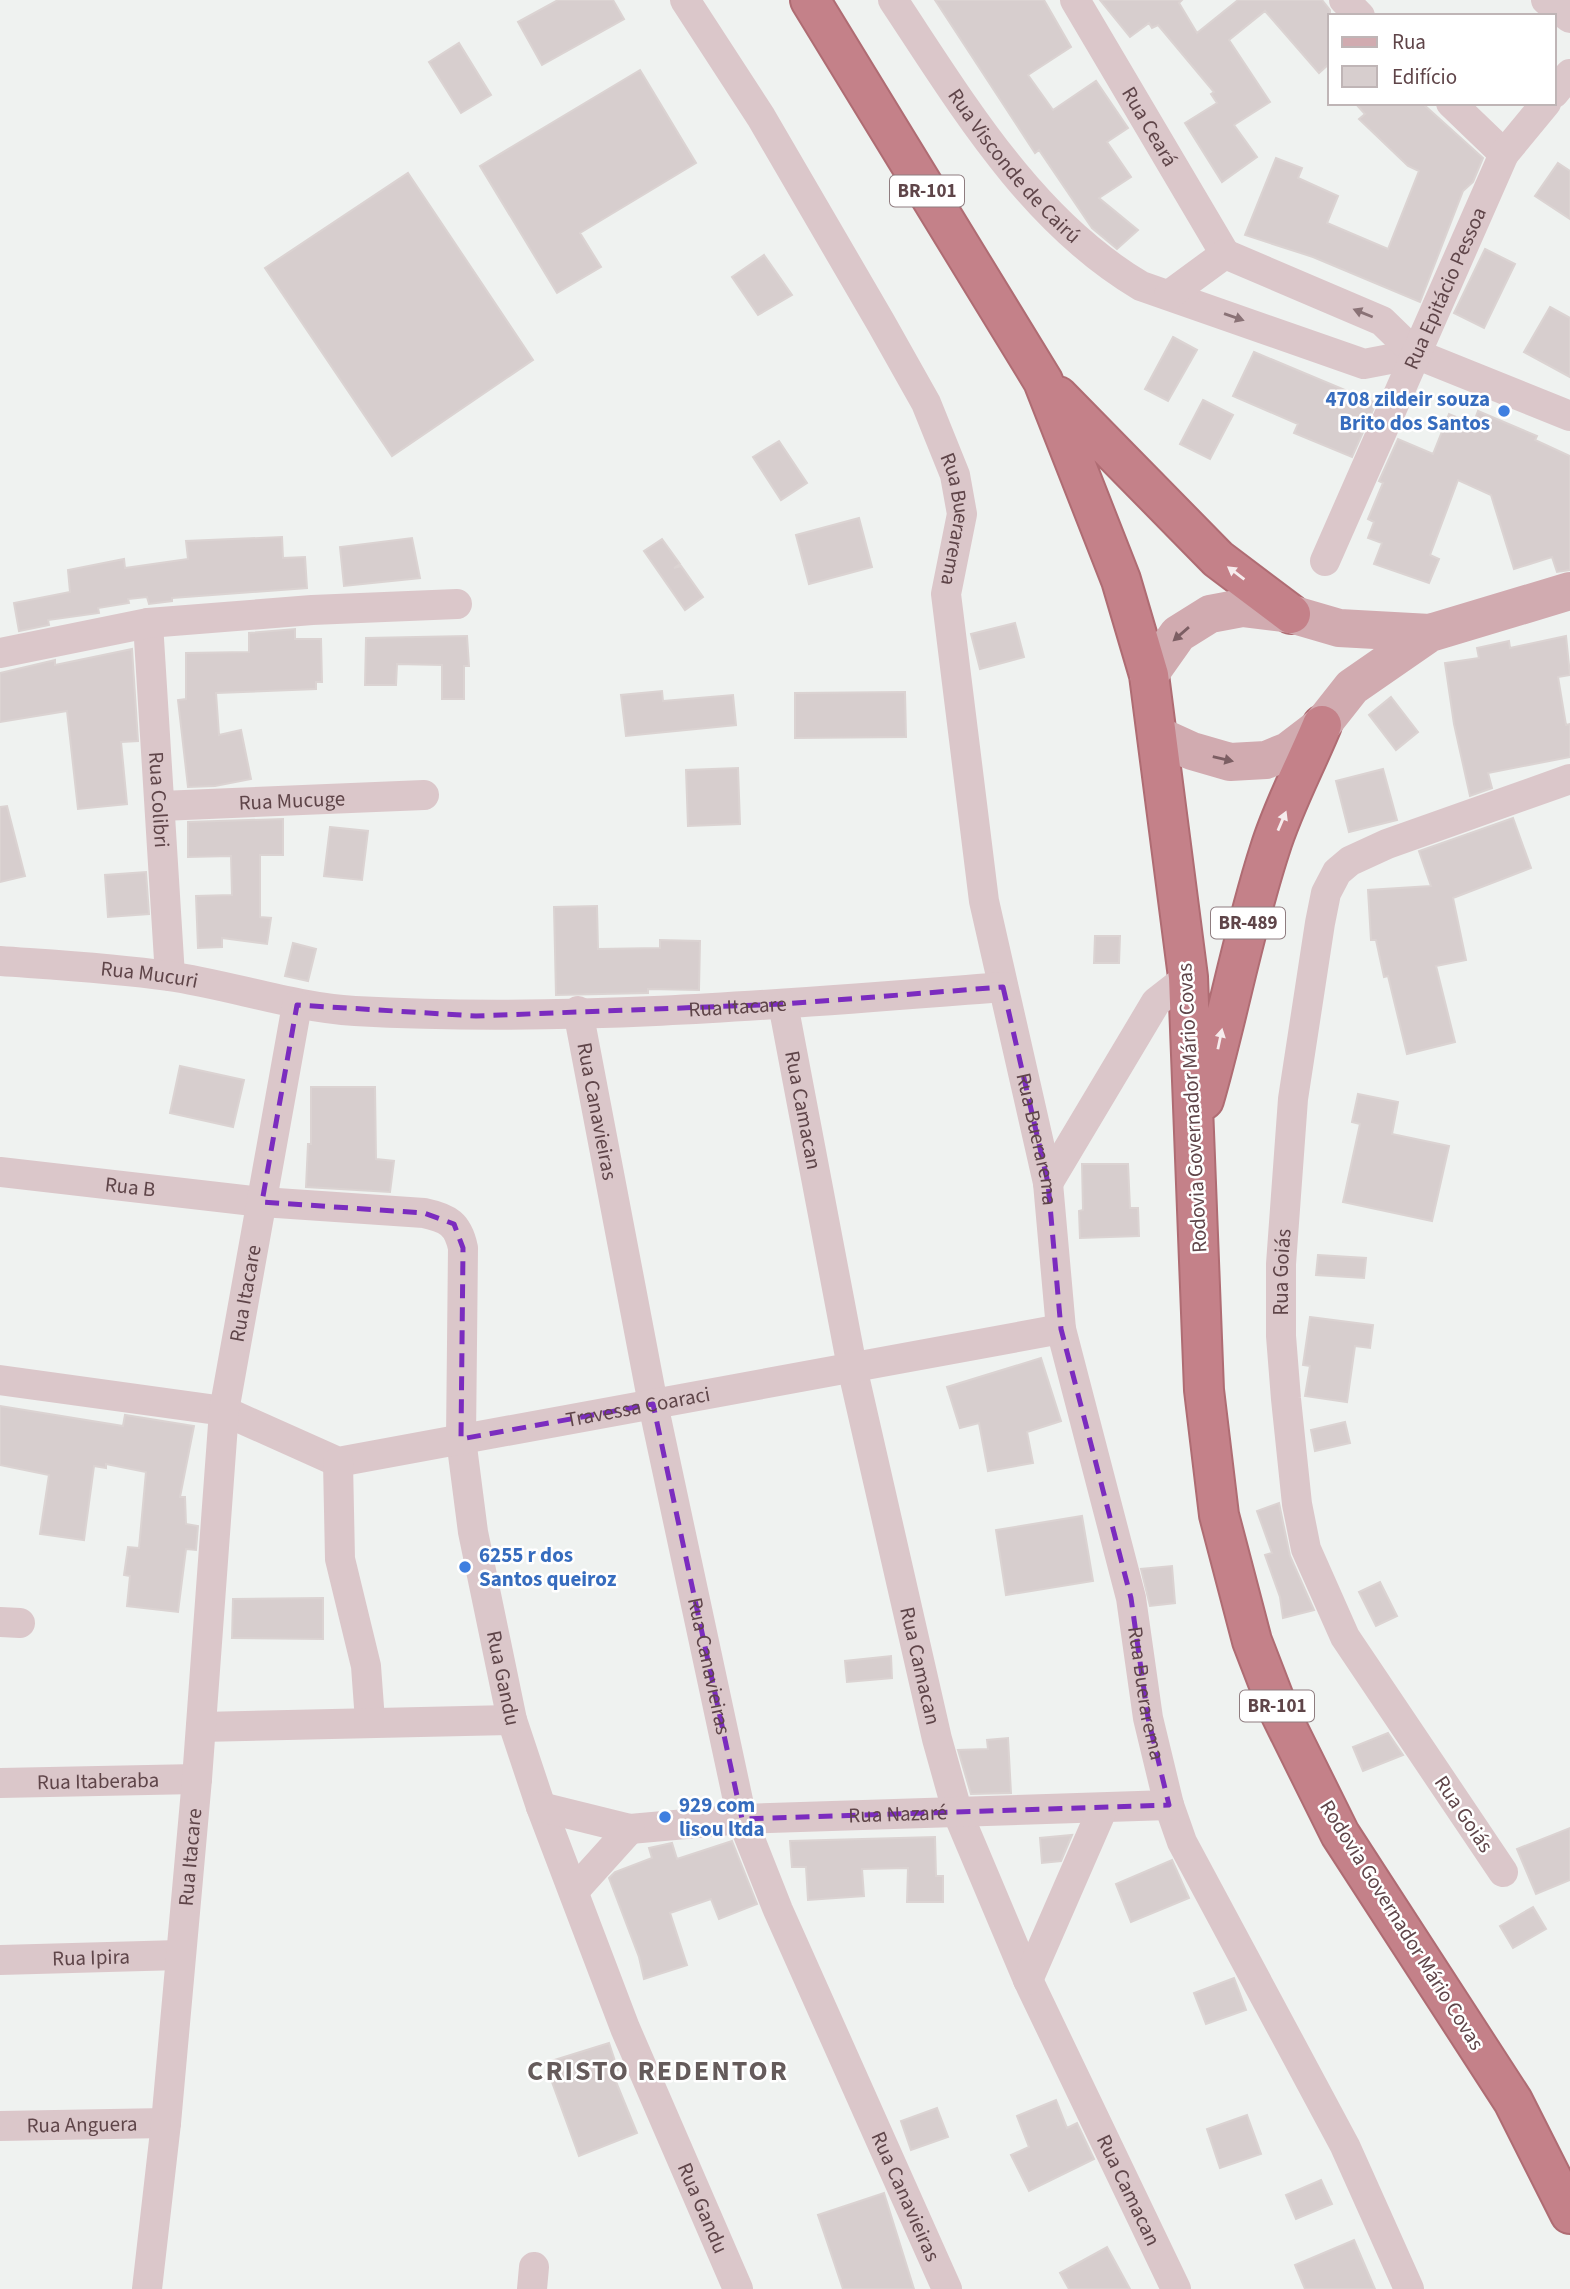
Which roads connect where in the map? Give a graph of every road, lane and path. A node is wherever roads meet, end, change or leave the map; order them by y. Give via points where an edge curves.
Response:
1 (685, 0) edge
2 (810, 0) edge
3 (893, 0) edge
4 (1075, 0) edge
5 (1344, 0) edge
6 (1546, 0) edge
7 (1358, 14) edge
8 (1570, 18) edge
9 (1570, 74) edge
10 (1556, 91) edge
11 (1453, 105) edge
12 (1544, 105) edge
13 (1504, 154) junction
14 (1225, 254) junction
15 (1170, 295) junction
16 (1416, 354) junction
17 (1043, 382) junction
18 (1570, 416) edge
19 (1325, 561) dead end
20 (1570, 590) edge
21 (457, 604) dead end
22 (1291, 614) junction
23 (148, 623) junction
24 (1339, 628) junction
25 (1430, 633) junction
26 (0, 653) edge
27 (1149, 675) junction
28 (1352, 687) junction
29 (1322, 725) junction
30 (1159, 736) junction
31 (1570, 779) edge
32 (424, 795) dead end
33 (161, 806) junction
34 (0, 961) edge
35 (170, 976) junction
36 (1188, 977) junction
37 (1003, 987) junction
38 (783, 1004) junction
39 (297, 1005) junction
40 (578, 1012) junction
41 (1195, 1128) junction
42 (0, 1172) edge
43 (1048, 1182) junction
44 (262, 1202) junction
45 (1061, 1329) junction
46 (852, 1367) junction
47 (0, 1380) edge
48 (653, 1404) junction
49 (224, 1411) junction
50 (461, 1439) junction
51 (338, 1462) junction
52 (512, 1720) junction
53 (370, 1721) junction
54 (201, 1727) junction
55 (197, 1779) junction
56 (0, 1783) edge
57 (1169, 1805) junction
58 (541, 1807) junction
59 (1103, 1808) junction
60 (958, 1814) junction
61 (742, 1819) junction
62 (630, 1829) junction
63 (1503, 1872) dead end
64 (574, 1891) junction
65 (180, 1955) junction
66 (0, 1960) edge
67 (1028, 1980) junction
68 (166, 2123) junction
69 (0, 2126) edge
70 (1570, 2214) edge
71 (147, 2289) edge
72 (738, 2289) edge
73 (947, 2289) edge
74 (1176, 2289) edge
75 (1409, 2289) edge

1 - 37 street, Rua Buerarema via 761,117 881,323 926,403 955,475 962,514 946,594 985,901
2 - 17 highway, Rodovia Governador Mário Covas / BR-101
3 - 15 street, Rua Visconde de Cairú via 963,106 1039,202 1115,270 1141,286
4 - 14 street, Rua Ceará
5 - 7 street
6 - 8 street
9 - 10 street
11 - 13 street
12 - 13 street, Rua Epitácio Pessoa
13 - 16 street, Rua Epitácio Pessoa
14 - 15 street
16 -> 14 street via 1382,320
15 -> 16 street, Rua Visconde de Cairú via 1364,364
16 - 18 street
16 - 19 street, Rua Epitácio Pessoa
22 -> 17 highway, BR-489 via 1218,559
17 - 27 highway, Rodovia Governador Mário Covas / BR-101 via 1121,580
20 - 25 main road, BR-489
21 - 23 street
22 - 24 main road, BR-489
22 -> 27 main road, BR-489 via 1242,608 1210,614 1178,634
23 - 26 street
23 - 33 street, Rua Colibri
24 - 25 main road, BR-489
24 - 28 main road via 1352,657
25 - 28 main road, BR-489
27 - 30 highway, Rodovia Governador Mário Covas / BR-101
28 - 29 main road, BR-489
30 -> 29 main road, BR-489 via 1230,762 1265,760 1288,751
41 -> 29 highway, BR-489 via 1270,847
30 - 36 highway, Rodovia Governador Mário Covas / BR-101
31 - 63 street, Rua Goiás via 1387,844 1337,872 1326,893 1320,923 1293,1099 1281,1264 1286,1399 1306,1549 1345,1637
32 - 33 street, Rua Mucuge
33 - 35 street, Rua Colibri
34 - 35 street, Rua Mucuri
35 - 39 street, Rua Mucuri
36 - 41 highway, Rodovia Governador Mário Covas / BR-101
36 - 43 street via 1156,1002
37 - 38 street, Rua Itacare
37 - 43 street, Rua Buerarema
38 - 40 street, Rua Itacare
38 - 46 street, Rua Camacan
39 - 40 street, Rua Itacare via 476,1016
39 - 44 street, Rua Itacare
40 - 48 street, Rua Canavieiras
41 - 70 highway, Rodovia Governador Mário Covas / BR-101 via 1209,1441 1219,1516 1252,1641 1279,1711 1340,1834 1513,2101
42 - 44 street, Rua B
43 - 45 street, Rua Buerarema
44 - 49 street, Rua Itacare
44 - 50 street, Rua Gandu via 424,1213 454,1224 463,1248
45 - 46 street, Travessa Coaraci
45 - 57 street, Rua Buerarema via 1131,1598 1148,1718
46 - 48 street, Travessa Coaraci
46 - 60 street, Rua Camacan
47 - 49 street
48 - 50 street, Travessa Coaraci
48 - 61 street, Rua Canavieiras
49 - 51 street
49 - 54 street, Rua Itacare
50 - 51 street, Travessa Coaraci
50 - 52 street, Rua Gandu via 473,1532
51 - 53 street via 340,1559 366,1666
52 - 53 street
52 - 58 street, Rua Gandu
53 - 54 street
54 - 55 street, Rua Itacare
55 - 56 street, Rua Itaberaba
55 - 65 street, Rua Itacare
57 - 59 street, Rua Nazaré
57 - 75 street, Rua Buerarema via 1182,1842 1345,2146
58 - 62 street, Rua Nazaré
58 - 64 street, Rua Gandu
59 - 60 street, Rua Nazaré
59 - 67 street
60 - 61 street, Rua Nazaré
60 - 67 street, Rua Camacan
61 - 62 street, Rua Nazaré
61 - 73 street, Rua Canavieiras
62 - 64 street
64 - 72 street, Rua Gandu via 625,2028
65 - 66 street, Rua Ipira
65 - 68 street, Rua Itacare
67 - 74 street, Rua Camacan
68 - 69 street, Rua Anguera
68 - 71 street, Rua Itacare

